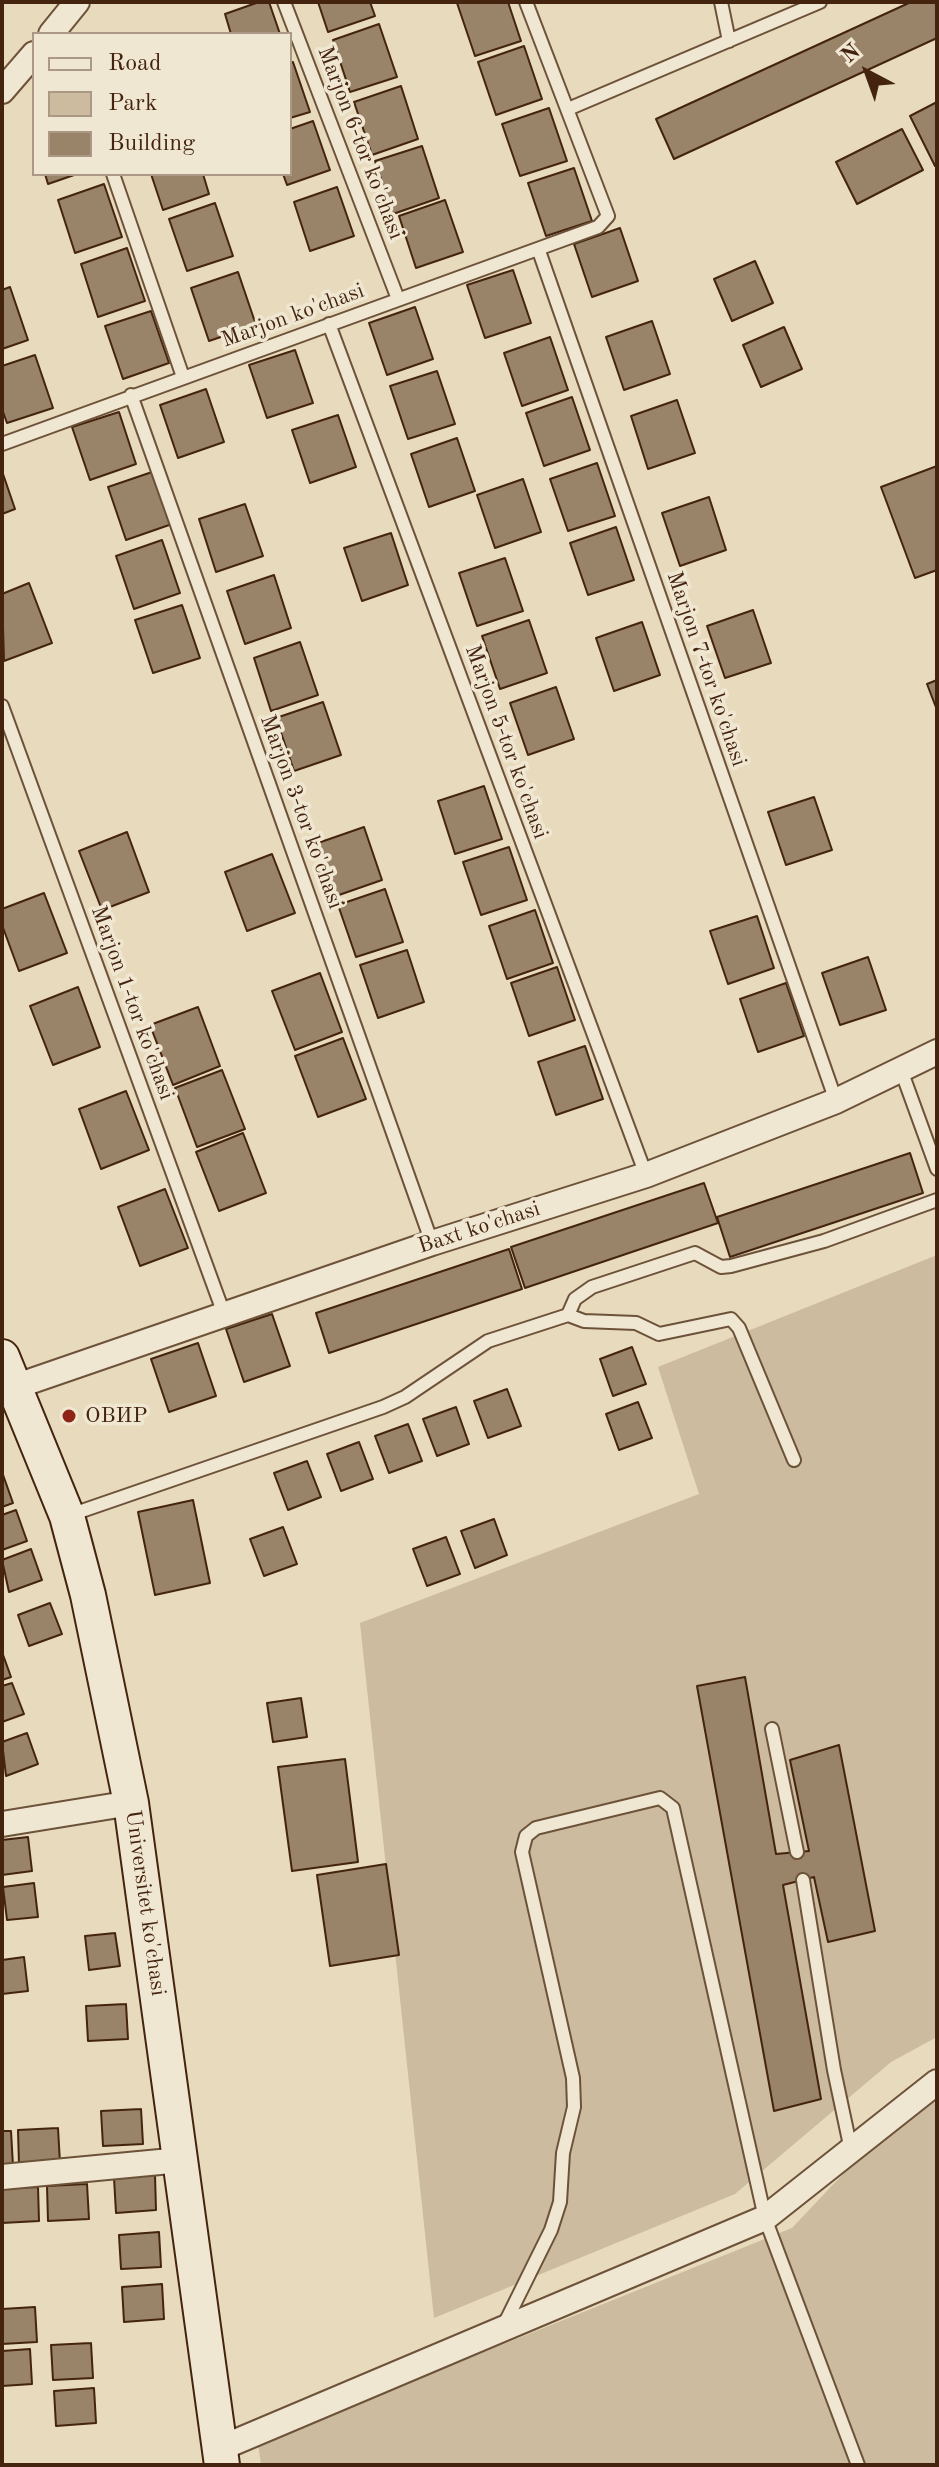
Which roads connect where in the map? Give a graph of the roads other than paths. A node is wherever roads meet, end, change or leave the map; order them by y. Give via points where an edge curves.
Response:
1 (77, 2) edge
2 (284, 2) edge
3 (526, 2) edge
4 (721, 2) edge
5 (820, 2) edge
6 (53, 32) edge
7 (729, 41) junction
8 (32, 56) edge
9 (2, 91) edge
10 (568, 109) junction
11 (114, 176) edge
12 (539, 251) junction
13 (398, 299) junction
14 (329, 324) junction
15 (183, 377) junction
16 (131, 395) junction
17 (2, 444) edge
18 (2, 706) edge
19 (937, 1052) edge
20 (901, 1070) junction
21 (836, 1101) junction
22 (937, 1169) edge
23 (646, 1175) junction
24 (937, 1200) edge
25 (432, 1243) junction
26 (224, 1314) junction
27 (568, 1315) junction
28 (8, 1372) edge
29 (794, 1460) dead end
30 (67, 1516) junction
31 (772, 1729) dead end
32 (131, 1803) junction
33 (2, 1824) edge
34 (797, 1852) dead end
35 (803, 1880) dead end
36 (937, 2082) edge
37 (851, 2150) junction
38 (181, 2160) junction
39 (2, 2177) edge
40 (765, 2218) junction
41 (503, 2327) junction
42 (221, 2457) edge
43 (858, 2465) edge

1 - 6 street
2 - 13 lane, Marjon 6-tor ko'chasi
3 - 10 lane
4 - 7 lane
5 - 7 lane
7 - 10 lane
8 - 9 street
10 - 12 lane, Marjon ko'chasi via 608,216 598,227
11 - 15 lane
12 - 13 lane, Marjon ko'chasi
12 - 21 lane, Marjon 7-tor ko'chasi
13 - 14 lane, Marjon ko'chasi
14 - 15 lane, Marjon ko'chasi
14 - 23 lane, Marjon 5-tor ko'chasi
15 - 16 lane, Marjon ko'chasi
16 - 17 lane, Marjon ko'chasi
16 - 25 lane, Marjon 3-tor ko'chasi
18 - 26 lane, Marjon 1-tor ko'chasi
19 - 20 street, Baxt ko'chasi
20 - 21 street, Baxt ko'chasi
20 - 22 lane
21 - 23 street, Baxt ko'chasi
23 - 25 street, Baxt ko'chasi
24 - 27 lane via 824,1241 725,1267 695,1253 592,1287 575,1299
25 - 26 street, Baxt ko'chasi
26 - 28 street, Baxt ko'chasi
27 - 29 lane via 584,1321 636,1323 659,1334 731,1319
27 - 30 lane via 488,1341 383,1407
28 - 30 main road, Universitet ko'chasi
30 - 32 main road, Universitet ko'chasi
31 - 34 lane
32 - 33 street
32 - 38 main road, Universitet ko'chasi
35 - 37 lane
36 - 37 street
37 - 40 street
38 - 39 street
38 - 42 main road, Universitet ko'chasi
40 - 41 street
40 - 41 lane via 673,1808 660,1798 536,1828 526,1836 522,1852 573,2078 574,2107 555,2216
40 - 43 lane
41 - 42 street

